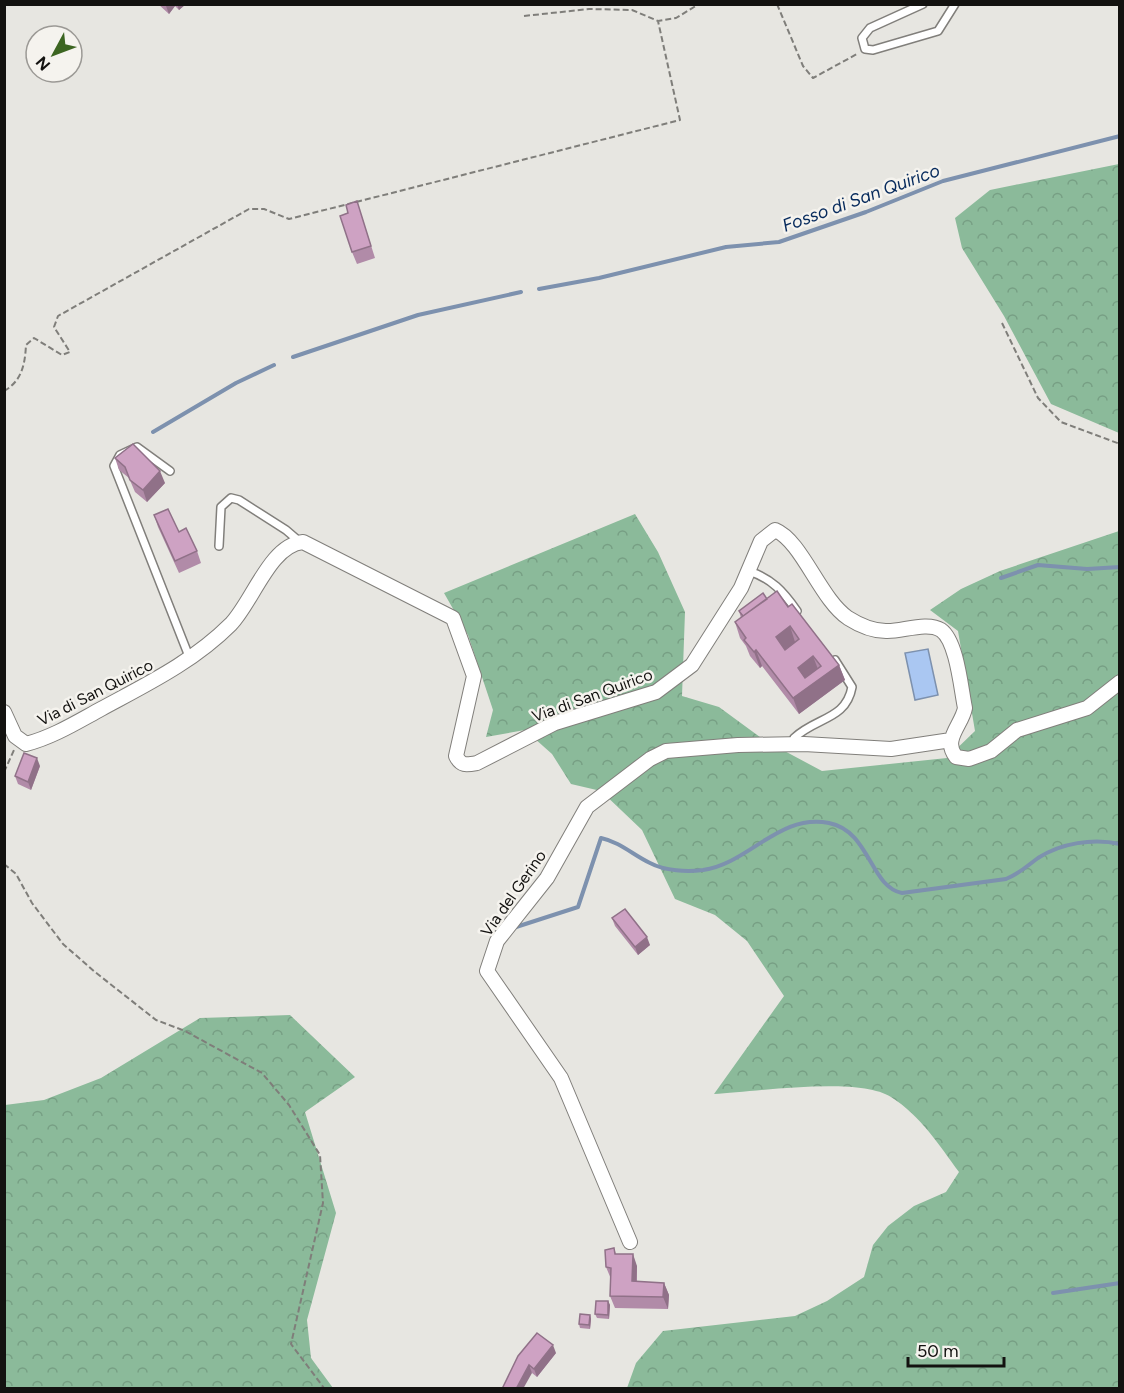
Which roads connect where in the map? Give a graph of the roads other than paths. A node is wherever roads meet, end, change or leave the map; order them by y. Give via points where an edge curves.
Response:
1 (923, 4) edge
2 (955, 4) edge
3 (170, 471) dead end
4 (300, 542) junction
5 (219, 546) dead end
6 (749, 571) junction
7 (800, 615) edge
8 (828, 652) edge
9 (190, 659) junction
10 (1119, 682) edge
11 (4, 712) edge
12 (951, 740) junction
13 (793, 744) junction
14 (630, 1242) dead end

1 - 2 lane via 870,28 862,38 865,49 938,31
3 - 9 lane via 136,447 120,455 114,466
4 - 5 lane via 231,498 220,507
4 - 6 street, Via di San Quirico via 453,618 474,676 456,756 466,765 555,723 656,692 692,665 721,623
4 - 9 street, Via di San Quirico via 278,553 233,622
6 - 7 lane via 779,587
6 - 12 street, Via di San Quirico via 761,541 775,530 789,541 826,595 847,617 873,630 940,630 950,641 965,708
8 - 13 lane via 852,687 850,701 840,711 804,729
9 - 11 street, Via di San Quirico via 54,734 26,744 17,739
10 - 12 street via 1098,702 1017,730 991,752 969,759 956,758
12 - 13 street, Via del Gerino via 891,749
13 - 14 street, Via del Gerino via 666,752 650,759 587,807 547,878 496,941 487,971 561,1078

